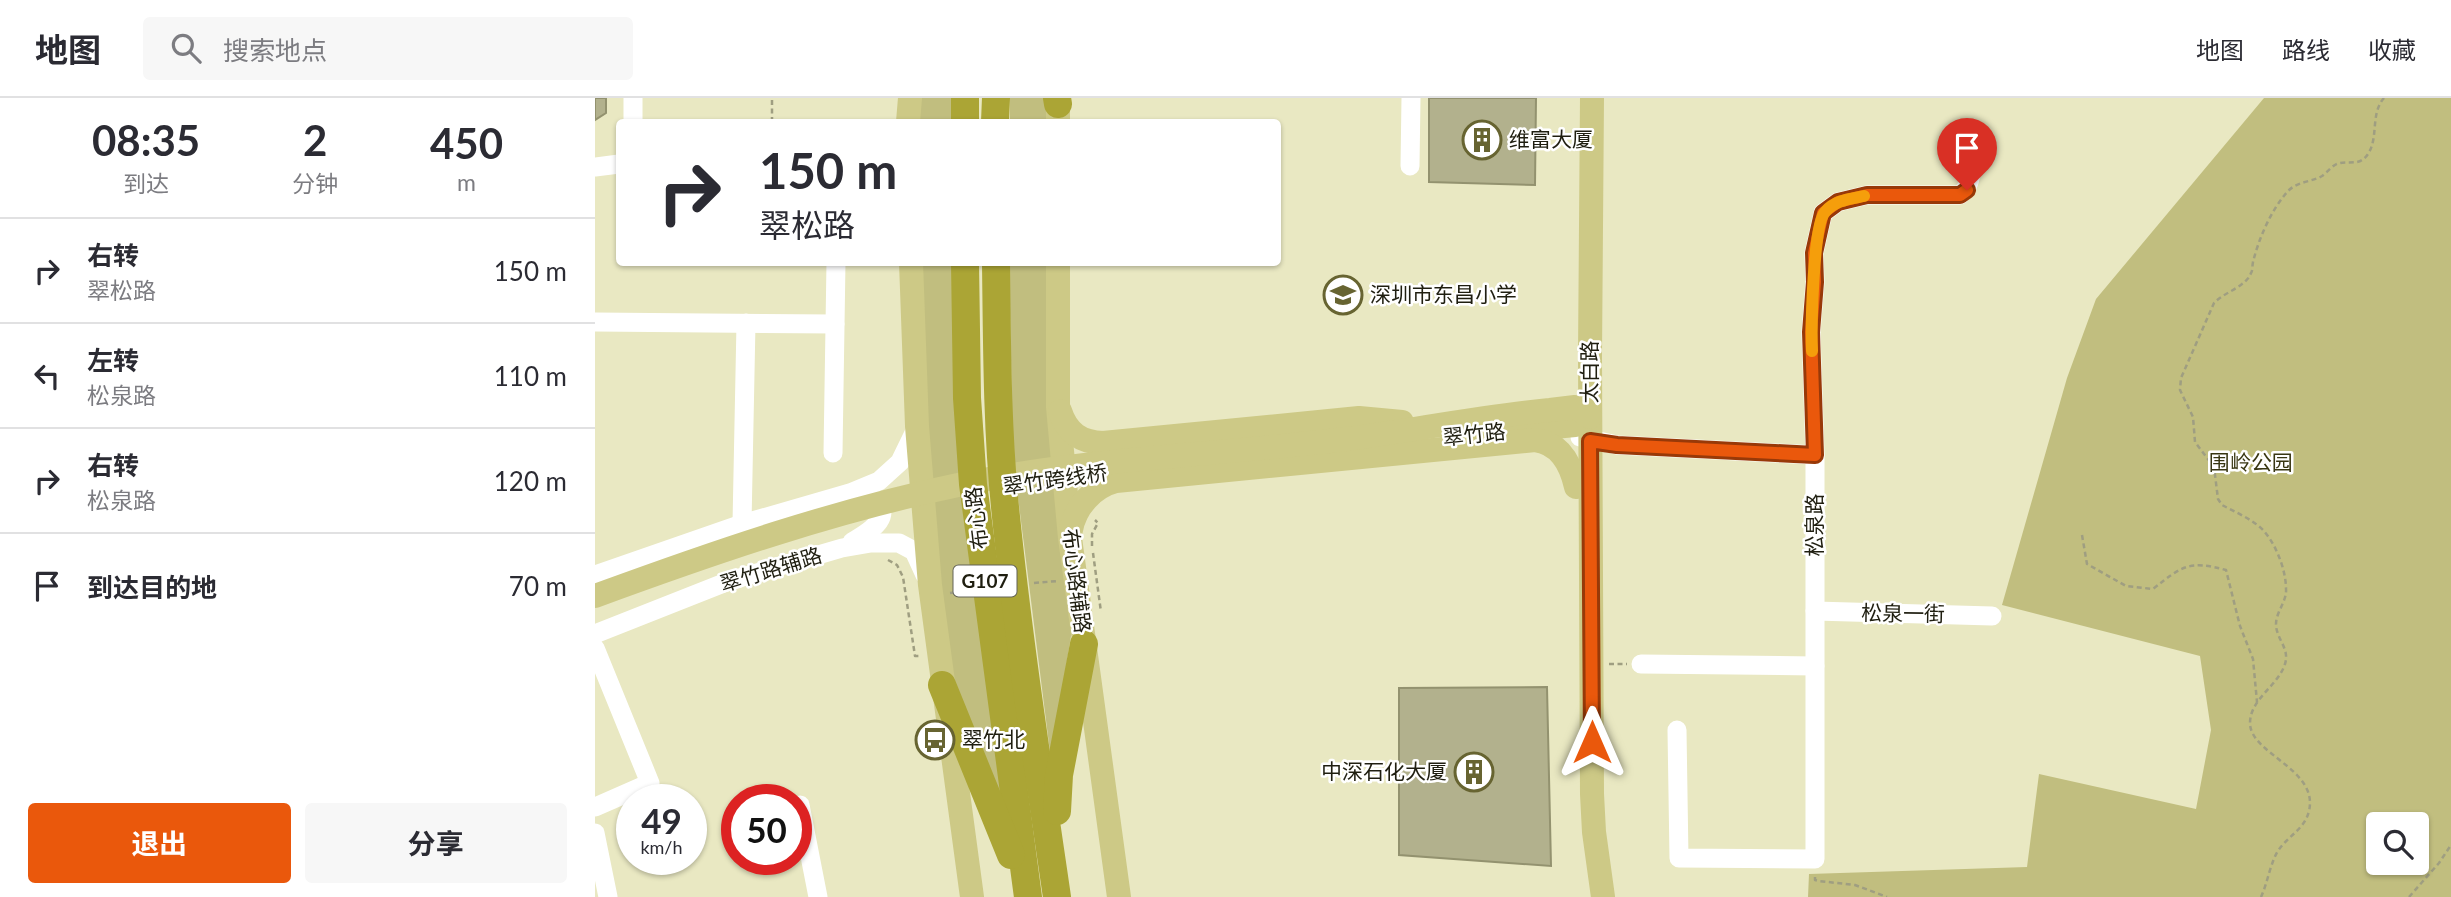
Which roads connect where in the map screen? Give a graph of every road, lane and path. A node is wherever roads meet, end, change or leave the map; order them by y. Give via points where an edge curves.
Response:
1 (633, 98) edge
2 (772, 98) edge
3 (911, 98) edge
4 (965, 98) edge
5 (996, 98) edge
6 (1411, 98) edge
7 (1576, 98) edge
8 (1592, 98) edge
9 (2383, 98) edge
10 (633, 119) edge
11 (772, 119) edge
12 (908, 119) edge
13 (965, 119) edge
14 (995, 119) edge
15 (1972, 150) dead end
16 (616, 164) edge
17 (1410, 166) dead end
18 (595, 167) edge
19 (837, 266) edge
20 (911, 266) edge
21 (965, 266) edge
22 (996, 266) edge
23 (1058, 266) edge
24 (595, 322) edge
25 (746, 323) junction
26 (835, 324) junction
27 (1058, 407) junction
28 (1581, 425) junction
29 (917, 426) junction
30 (1427, 426) junction
31 (1363, 442) junction
32 (1103, 443) junction
33 (833, 453) dead end
34 (1395, 455) junction
35 (1815, 455) junction
36 (1116, 481) junction
37 (1576, 486) junction
38 (849, 493) junction
39 (1098, 523) dead end
40 (742, 524) junction
41 (2082, 535) dead end
42 (1070, 538) junction
43 (842, 548) junction
44 (883, 558) dead end
45 (595, 575) edge
46 (930, 585) junction
47 (595, 596) edge
48 (595, 605) edge
49 (1815, 611) junction
50 (1101, 613) dead end
51 (1991, 616) dead end
52 (595, 634) edge
53 (1084, 644) junction
54 (595, 648) edge
55 (915, 656) dead end
56 (1592, 663) junction
57 (1641, 664) joint
58 (1815, 666) junction
59 (942, 685) junction
60 (2258, 703) junction
61 (1677, 730) dead end
62 (595, 807) edge
63 (595, 833) edge
64 (2451, 845) edge
65 (1815, 859) junction
66 (812, 866) edge
67 (1056, 885) edge
68 (1028, 896) edge
69 (608, 897) edge
70 (818, 897) edge
71 (972, 897) edge
72 (1119, 897) edge
73 (1588, 897) edge
74 (1603, 897) edge
75 (1887, 897) edge
76 (2261, 897) edge
77 (2409, 897) edge

1 - 10 street
2 - 11 path
3 - 12 main road
4 - 13 highway
5 - 14 highway
6 - 17 street
7 - 28 main road, 太白路
8 - 28 main road, 太白路
9 - 60 path via 2366,157 2354,164 2339,163 2322,176 2290,189 2281,200 2264,230 2251,274 2214,303 2181,378 2195,442 2214,467 2218,499 2262,530 2284,571 2287,590 2276,628 2285,646 2285,664
15 - 35 street, 松泉路 via 1967,190 1960,195 1867,195 1838,202 1823,213 1814,253 1811,332
16 - 18 street
19 - 26 street
20 - 29 main road
21 - 68 highway, 布心路 / G107 via 973,484
22 - 67 highway, 布心路 / G107 via 1005,505
23 - 27 main road, 布心路辅路
24 - 25 street
25 - 26 street
25 - 40 street
26 - 33 street
27 - 32 main road via 1072,433
27 - 42 main road, 布心路辅路
28 - 30 main road, 翠竹路
28 - 31 main road, 翠竹路
28 - 35 street via 1617,445
28 - 37 main road, 太白路
28 - 56 main road, 太白路
29 - 38 street via 897,466 884,478
29 - 46 main road
30 - 31 main road, 翠竹路
30 - 32 main road via 1359,418
31 - 34 main road, 翠竹路
31 - 47 main road, 翠竹跨线桥 via 1098,463 957,485 810,522
31 - 48 main road, 翠竹跨线桥 via 1077,476 967,494 773,541
32 - 36 main road via 1091,450 1091,469 1099,480
34 - 36 main road
34 - 37 main road, 翠竹路 via 1543,441 1569,462
35 - 49 street, 松泉路
36 - 42 main road via 1102,486 1084,502 1072,523
37 - 73 main road, 太白路 via 1581,825
38 - 40 street
38 - 43 street via 873,498 881,518 872,531
39 - 50 path via 1092,547
40 - 45 street
41 - 60 path via 2087,564 2126,586 2153,589 2178,569 2203,564 2226,570 2253,659
42 - 53 main road, 布心路辅路
43 - 46 street, 翠竹路辅路 via 899,543 914,551
43 - 52 street, 翠竹路辅路 via 729,581
44 - 55 path via 897,565 903,577
46 - 59 main road
49 - 51 street, 松泉一街
49 - 58 street, 松泉路
53 - 67 highway via 1059,775
53 - 72 main road, 布心路辅路
54 - 62 street via 650,783
56 - 57 path
56 - 74 main road, 太白路 via 1592,794
57 - 58 street
58 - 65 street, 松泉路
59 - 68 highway
59 - 71 main road
60 - 76 path via 2250,730 2291,768 2308,790 2311,803 2300,829 2276,854
61 - 65 street via 1679,858
63 - 69 street
64 - 77 path
65 - 75 path via 1815,880 1855,885
66 - 70 street

